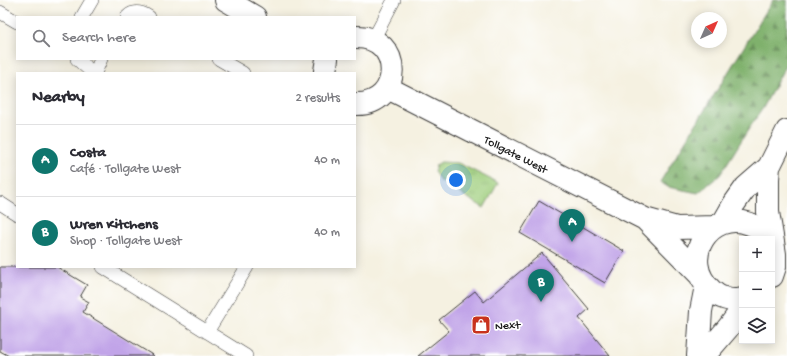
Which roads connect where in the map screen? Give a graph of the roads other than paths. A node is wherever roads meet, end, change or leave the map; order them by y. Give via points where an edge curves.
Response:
1 (92, 0) edge
2 (226, 0) edge
3 (394, 0) edge
4 (0, 12) edge
5 (83, 16) edge
6 (128, 16) edge
7 (148, 16) edge
8 (253, 16) edge
9 (16, 21) edge
10 (364, 38) edge
11 (78, 60) edge
12 (100, 60) edge
13 (222, 60) edge
14 (327, 60) edge
15 (93, 72) edge
16 (94, 72) edge
17 (241, 72) edge
18 (326, 72) edge
19 (388, 88) junction
20 (356, 104) edge
21 (787, 131) edge
22 (769, 167) junction
23 (0, 203) edge
24 (16, 213) edge
25 (645, 219) junction
26 (719, 225) junction
27 (766, 236) edge
28 (771, 236) edge
29 (105, 268) edge
30 (246, 268) edge
31 (702, 280) junction
32 (739, 300) edge
33 (739, 313) edge
34 (207, 332) junction
35 (246, 356) edge
36 (698, 356) edge
37 (704, 356) edge

1 - 5 lane
2 - 8 street
3 - 10 lane
4 - 9 lane
6 - 7 lane via 136,12
10 - 19 street via 384,48 391,61 392,75
11 - 15 lane
12 - 16 lane
13 - 17 lane
14 - 18 street
19 - 20 street via 380,97 369,103
19 - 25 street, Tollgate West
21 - 22 street
22 - 26 street via 746,187
22 - 28 street via 768,212
23 - 24 lane
25 - 26 street, Tollgate West via 677,228
25 - 31 street, Tollgate West
26 - 27 street, Tollgate West via 734,221 746,222 756,226
26 - 31 street via 707,234 697,252 696,263
29 - 34 lane
30 - 34 lane
31 - 32 street, Tollgate West via 714,294 726,299
31 - 36 street
33 - 37 street
34 - 35 lane

